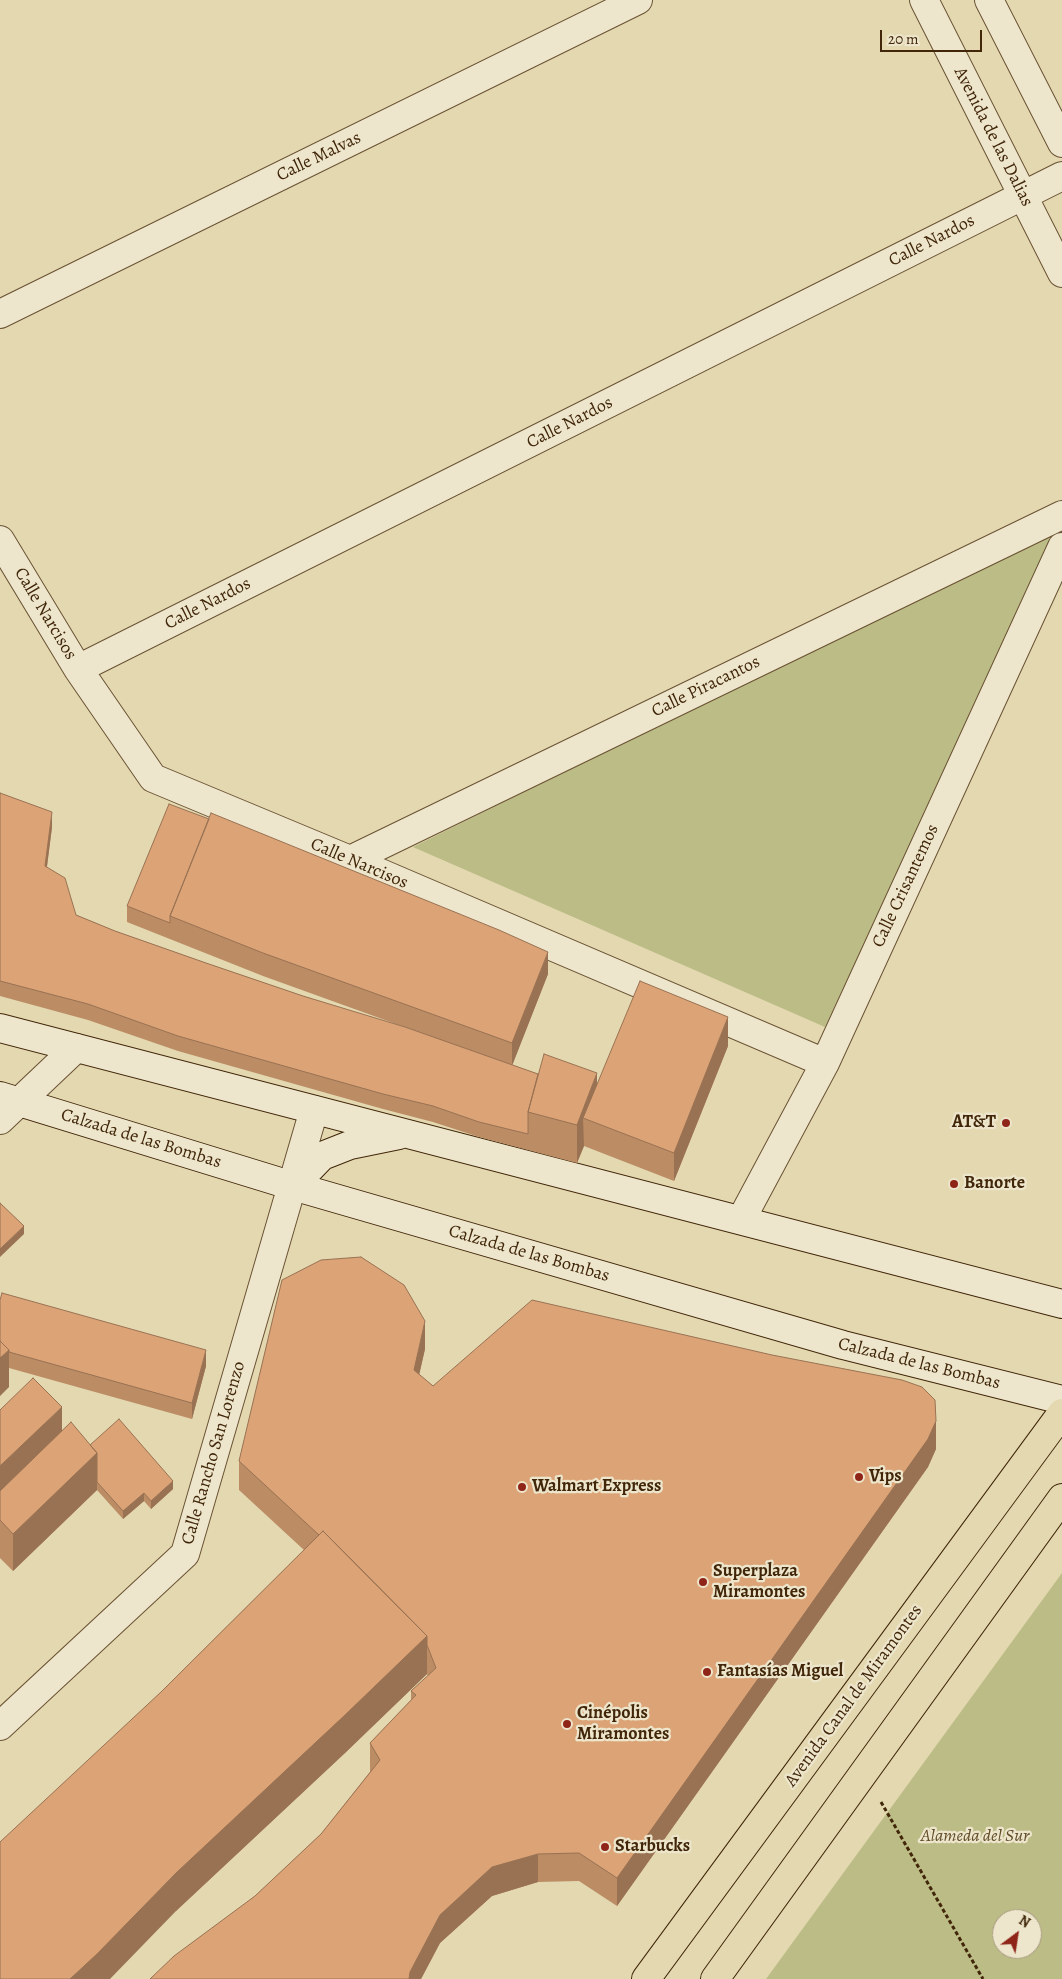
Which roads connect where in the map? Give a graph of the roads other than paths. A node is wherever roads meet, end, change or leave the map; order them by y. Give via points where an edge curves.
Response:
1 (638, 0) edge
2 (924, 0) edge
3 (989, 0) edge
4 (1062, 143) edge
5 (1062, 176) edge
6 (1023, 196) junction
7 (1062, 273) edge
8 (0, 314) edge
9 (1062, 515) edge
10 (0, 540) edge
11 (1062, 547) edge
12 (78, 669) junction
13 (350, 860) junction
14 (0, 1028) edge
15 (76, 1048) junction
16 (825, 1063) junction
17 (6, 1106) edge
18 (314, 1110) junction
19 (406, 1134) junction
20 (293, 1186) junction
21 (741, 1220) junction
22 (1062, 1304) edge
23 (1062, 1400) edge
24 (1062, 1412) edge
25 (1062, 1498) edge
26 (0, 1726) edge
27 (646, 1979) edge
28 (715, 1979) edge

1 - 8 street, Calle Malvas
2 - 6 street, Avenida de las Dalias
3 - 4 street
5 - 6 street, Calle Nardos
6 - 7 street, Avenida de las Dalias
6 - 12 street, Calle Nardos
9 - 13 street, Calle Piracantos
10 - 12 street, Calle Narcisos
11 - 16 street, Calle Crisantemos
12 - 13 street, Calle Narcisos via 153,778
13 - 16 street, Calle Narcisos
14 - 15 street
15 - 17 street
15 - 18 street
16 - 21 street, Calle Crisantemos
17 - 20 street, Calzada de las Bombas
18 - 19 street
18 - 20 street, Calle Rancho San Lorenzo
19 - 20 street via 350,1145 322,1156
19 - 21 street
20 - 23 street, Calzada de las Bombas via 843,1345
20 - 26 street, Calle Rancho San Lorenzo via 185,1554
21 - 22 street
24 - 27 main road, Avenida Canal de Miramontes
25 - 28 main road

